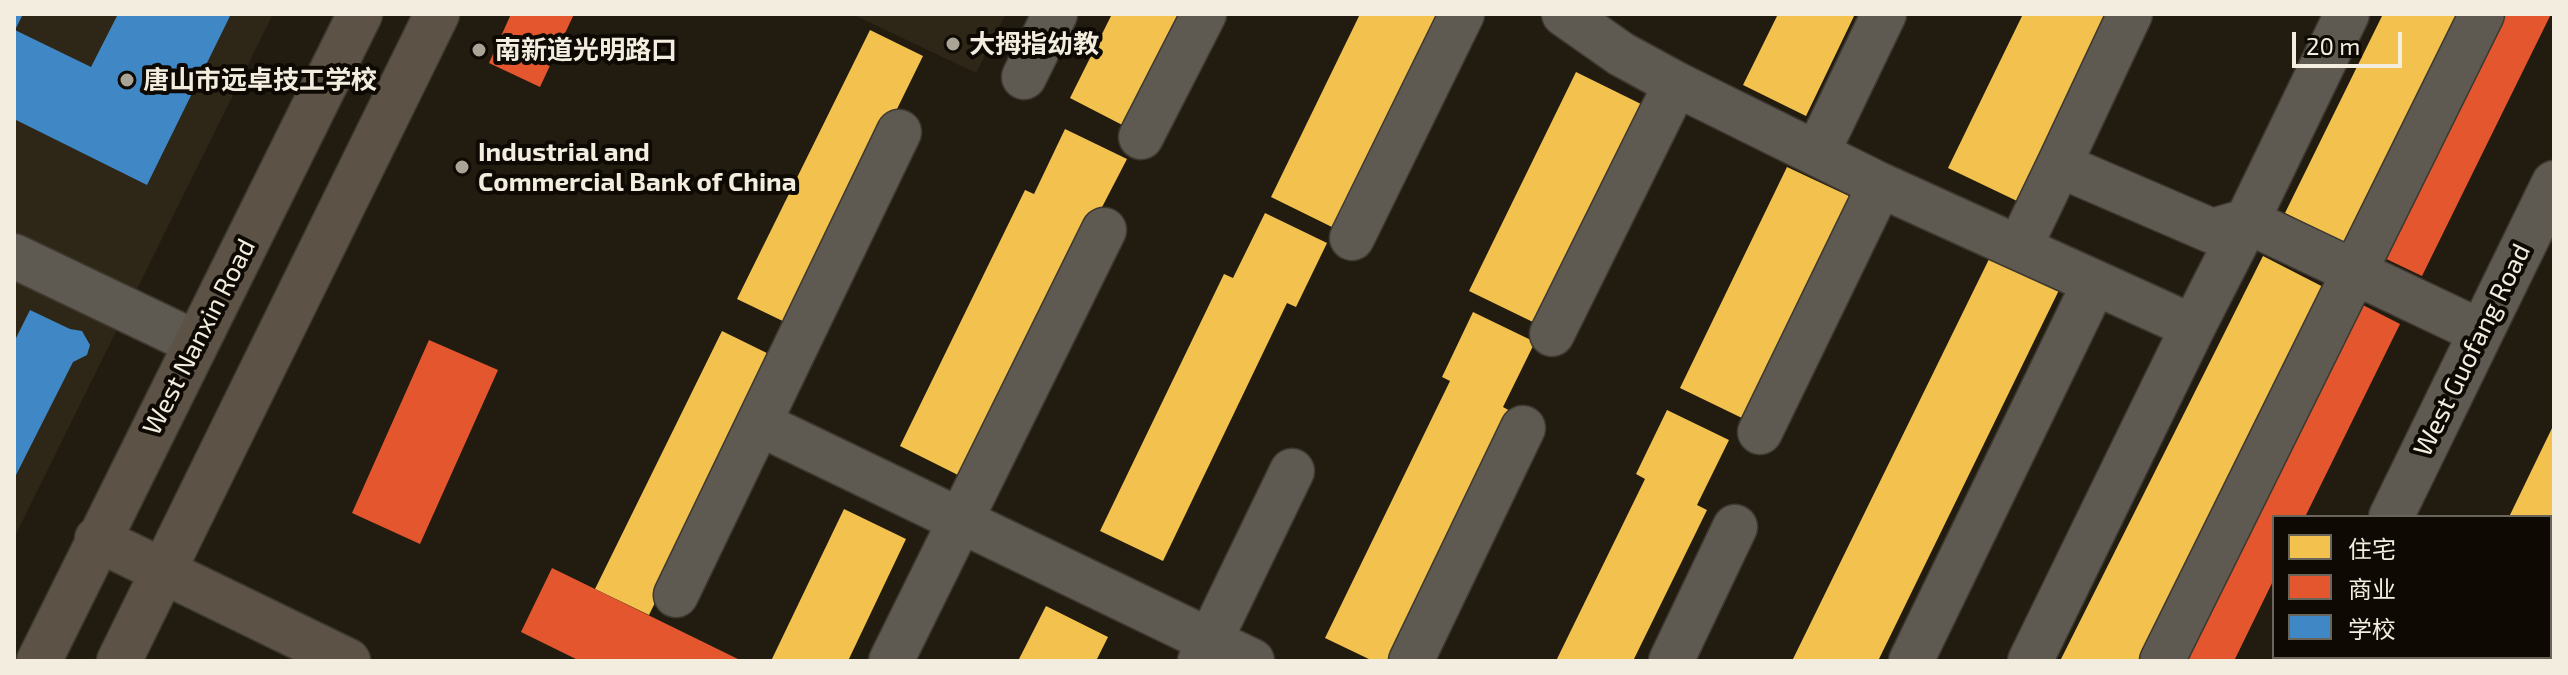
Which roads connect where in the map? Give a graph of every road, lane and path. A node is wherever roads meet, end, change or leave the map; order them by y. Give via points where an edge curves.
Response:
1 (360, 14) edge
2 (437, 14) edge
3 (1055, 14) edge
4 (1204, 14) edge
5 (1462, 14) edge
6 (1564, 14) edge
7 (1884, 14) edge
8 (2130, 14) edge
9 (2347, 14) edge
10 (2482, 14) edge
11 (1024, 77) dead end
12 (1676, 84) junction
13 (899, 132) dead end
14 (1141, 137) dead end
15 (1817, 153) junction
16 (2059, 165) junction
17 (2554, 183) edge
18 (1880, 185) junction
19 (2247, 221) junction
20 (1104, 230) dead end
21 (1352, 238) dead end
22 (2020, 246) junction
23 (14, 256) edge
24 (2355, 272) junction
25 (2094, 284) junction
26 (2193, 327) junction
27 (2481, 332) junction
28 (1552, 334) dead end
29 (196, 343) junction
30 (760, 424) junction
31 (1523, 428) dead end
32 (1760, 432) dead end
33 (1292, 471) dead end
34 (2392, 515) edge
35 (960, 521) junction
36 (1735, 527) dead end
37 (97, 539) junction
38 (163, 571) junction
39 (676, 595) dead end
40 (1205, 651) edge
41 (39, 661) edge
42 (119, 661) edge
43 (348, 661) edge
44 (891, 661) edge
45 (1252, 661) edge
46 (1411, 661) edge
47 (1671, 661) edge
48 (1911, 661) edge
49 (2030, 661) edge
50 (2162, 661) edge

1 - 29 main road, West Nanxin Road
2 - 38 main road
3 - 11 street
4 - 14 street
5 - 21 street
6 - 12 street
7 - 15 street
8 - 16 street
9 - 19 street
10 - 24 street
12 - 15 street
12 - 28 street
13 - 30 street
15 - 18 street
16 - 19 street via 2212,231
16 - 22 street
17 - 27 street, West Guofang Road
18 - 22 street
18 - 32 street
19 - 24 street
19 - 26 street
20 - 35 street
22 - 25 street
23 - 29 street
24 - 27 street
24 - 50 street
25 - 26 street
25 - 48 street
26 - 49 street
27 - 34 street, West Guofang Road
29 - 37 main road, West Nanxin Road
30 - 35 street
30 - 39 street
31 - 46 street
33 - 40 street
35 - 40 street
35 - 44 street
36 - 47 street
37 - 38 main road
37 - 41 main road, West Nanxin Road
38 - 42 main road
38 - 43 main road
40 - 45 street

